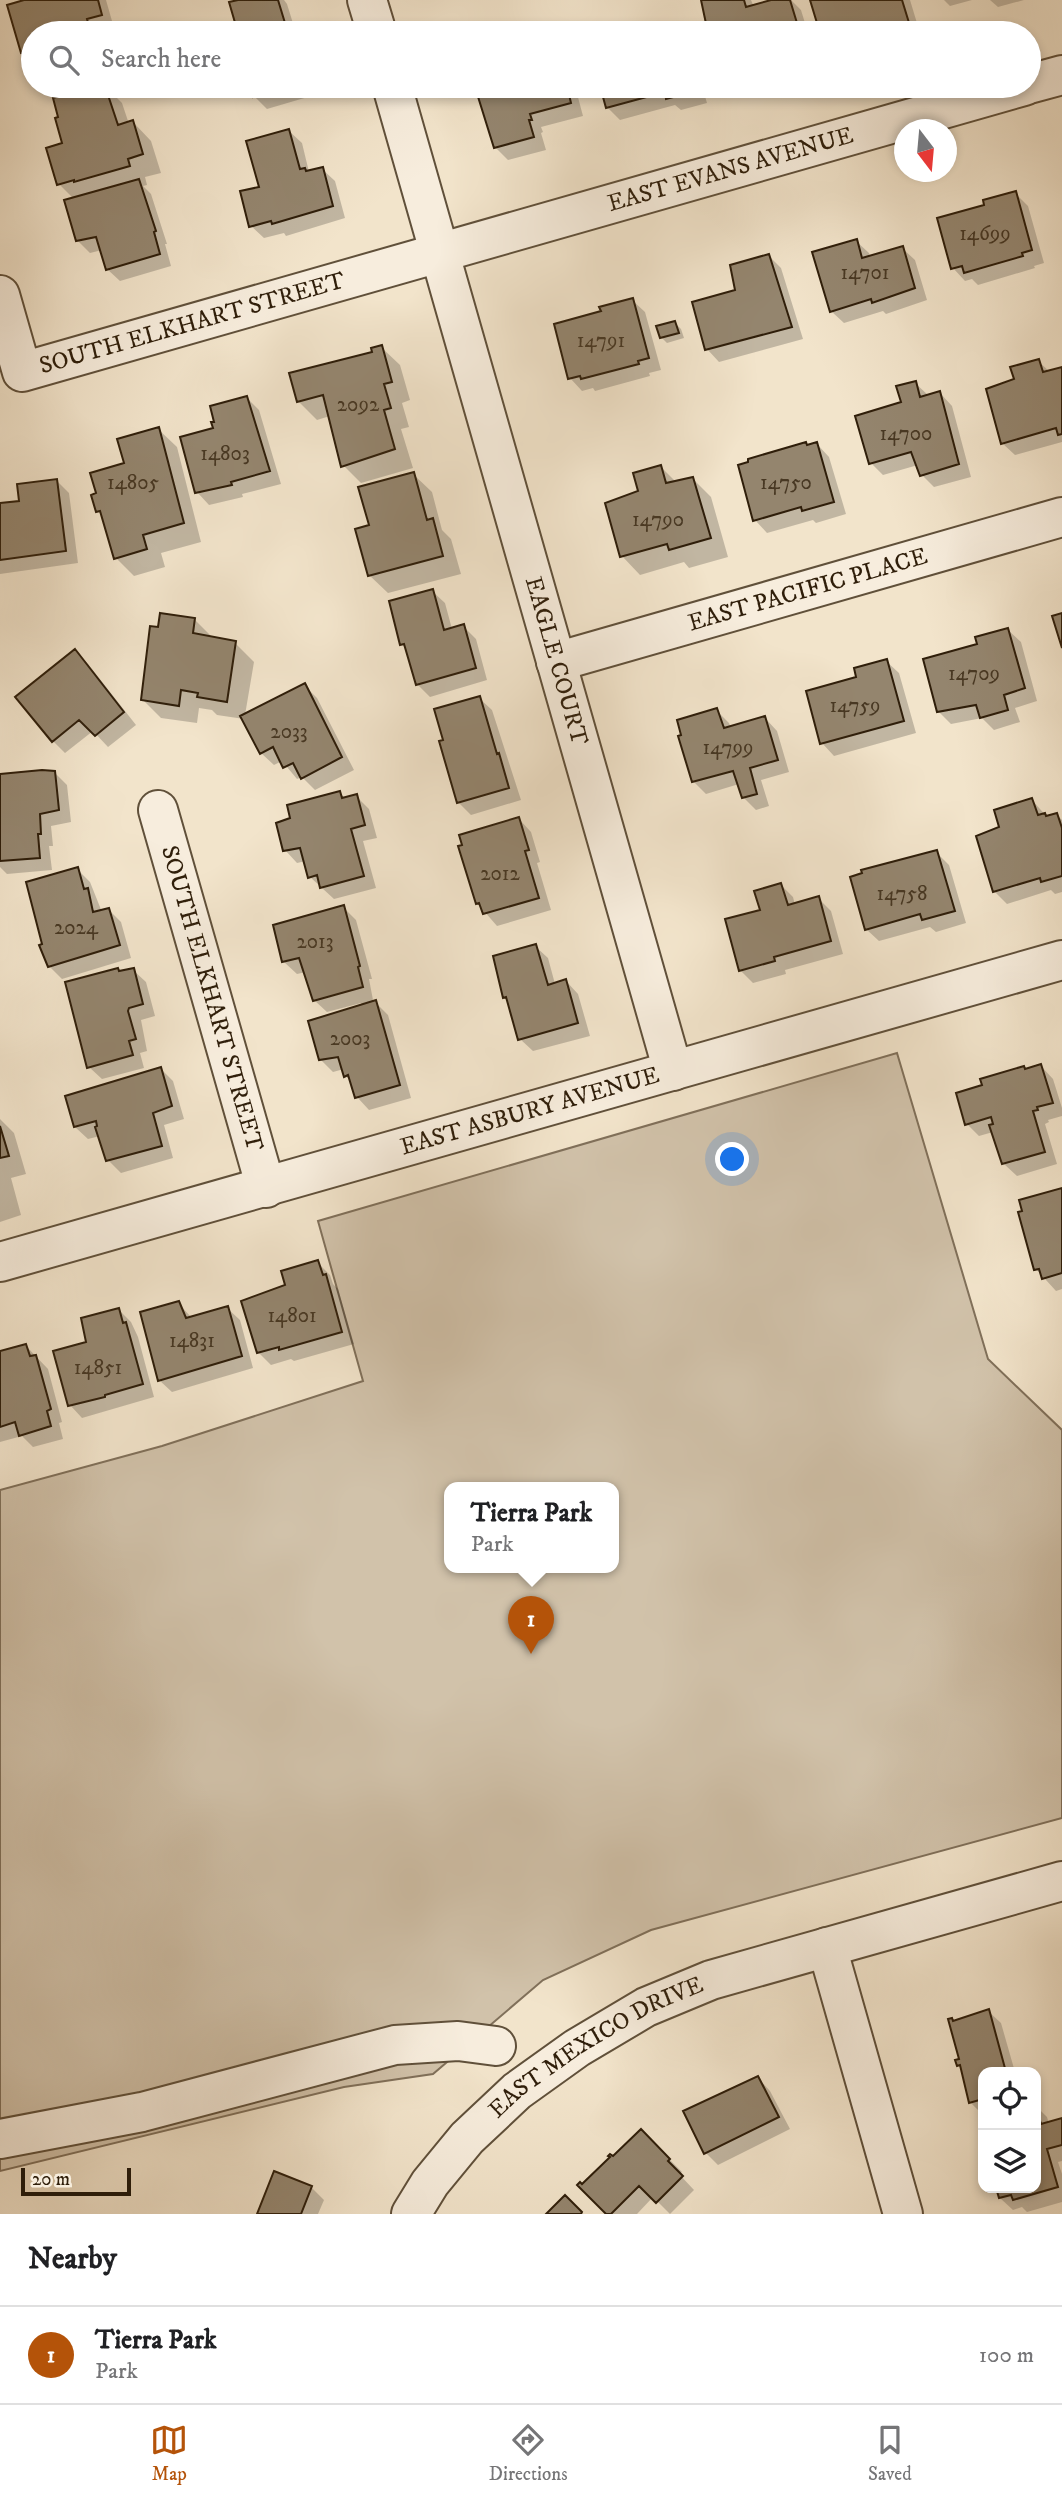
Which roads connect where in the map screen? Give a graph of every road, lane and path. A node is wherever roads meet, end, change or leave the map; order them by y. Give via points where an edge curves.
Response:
1 (367, 0) edge
2 (373, 21) edge
3 (1062, 75) edge
4 (1041, 81) edge
5 (395, 98) edge
6 (982, 98) edge
7 (439, 253) junction
8 (0, 295) edge
9 (1062, 517) edge
10 (556, 662) junction
11 (158, 810) dead end
12 (1062, 961) edge
13 (673, 1071) junction
14 (266, 1188) junction
15 (0, 1262) edge
16 (1062, 1881) edge
17 (827, 1947) junction
18 (496, 2046) dead end
19 (0, 2139) edge
20 (411, 2214) edge
21 (903, 2214) edge

1 - 2 street
3 - 4 street
5 - 7 street, EAGLE COURT
6 - 7 street, EAST EVANS AVENUE
7 - 8 street, SOUTH ELKHART STREET via 22,372
7 - 10 street, EAGLE COURT
9 - 10 street, EAST PACIFIC PLACE
10 - 13 street, EAGLE COURT
11 - 14 street, SOUTH ELKHART STREET
12 - 13 street, EAST ASBURY AVENUE
13 - 14 street, EAST ASBURY AVENUE
14 - 15 street, EAST ASBURY AVENUE
16 - 17 street, EAST MEXICO DRIVE
17 - 20 street, EAST MEXICO DRIVE via 710,1980 646,2007 577,2048 517,2091 467,2138
17 - 21 street
18 - 19 street via 458,2040 395,2046 142,2112

